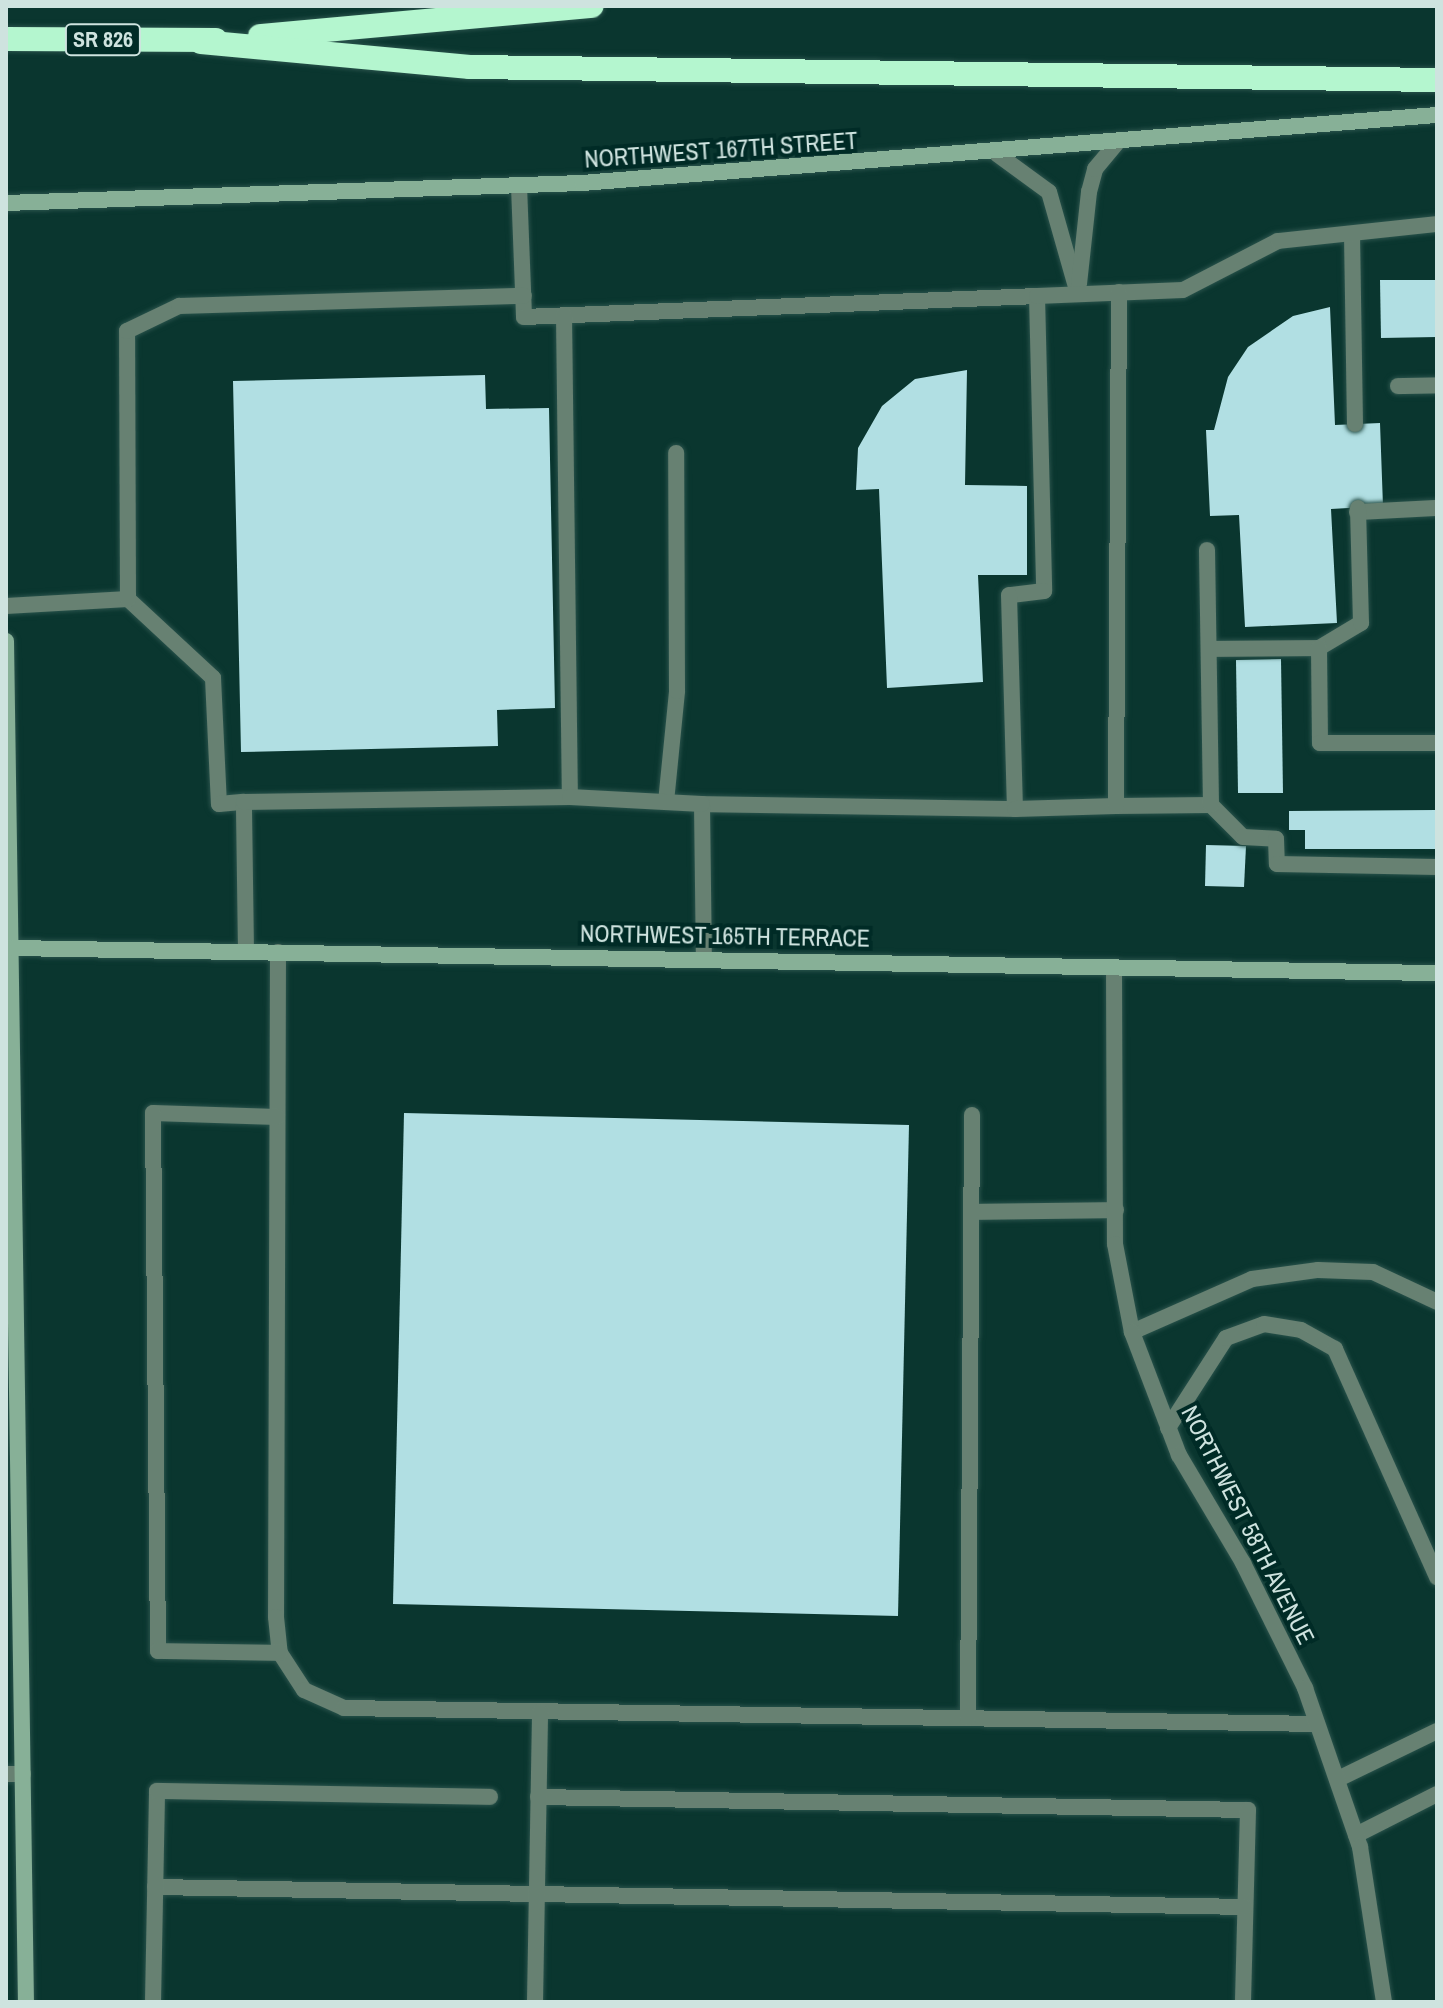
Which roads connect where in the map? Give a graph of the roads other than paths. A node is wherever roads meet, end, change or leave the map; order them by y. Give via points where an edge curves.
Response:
1 (592, 6) edge
2 (6, 39) edge
3 (201, 42) junction
4 (1437, 80) edge
5 (1437, 115) edge
6 (1117, 143) junction
7 (997, 154) junction
8 (519, 186) junction
9 (6, 203) edge
10 (1437, 224) edge
11 (1352, 234) junction
12 (1119, 292) junction
13 (1078, 294) junction
14 (524, 296) junction
15 (1037, 296) junction
16 (564, 315) junction
17 (1437, 385) edge
18 (1398, 386) dead end
19 (1355, 424) dead end
20 (676, 453) dead end
21 (1437, 508) edge
22 (1207, 550) dead end
23 (128, 599) junction
24 (6, 606) edge
25 (6, 641) edge
26 (1319, 648) junction
27 (1209, 649) junction
28 (1437, 743) edge
29 (570, 797) junction
30 (244, 802) junction
31 (666, 802) junction
32 (702, 804) junction
33 (1211, 805) junction
34 (1116, 806) junction
35 (1015, 809) junction
36 (1437, 867) edge
37 (9, 948) edge
38 (246, 952) junction
39 (278, 952) junction
40 (704, 960) junction
41 (1114, 967) junction
42 (1437, 973) edge
43 (972, 1115) dead end
44 (277, 1117) junction
45 (1116, 1210) junction
46 (973, 1212) junction
47 (1437, 1302) edge
48 (1132, 1332) junction
49 (1168, 1428) junction
50 (13, 1472) edge
51 (1437, 1577) edge
52 (280, 1653) junction
53 (540, 1712) junction
54 (968, 1718) junction
55 (1317, 1724) junction
56 (1437, 1731) edge
57 (14, 1774) edge
58 (1338, 1779) junction
59 (1437, 1794) edge
60 (490, 1797) dead end
61 (538, 1797) junction
62 (1356, 1835) junction
63 (155, 1887) junction
64 (537, 1894) junction
65 (1245, 1907) junction
66 (26, 2002) edge
67 (153, 2002) edge
68 (535, 2002) edge
69 (1243, 2002) edge
70 (1384, 2002) edge

1 - 3 highway, SR 826
2 - 3 highway, SR 826
3 - 4 highway via 470,67
5 - 6 street, NORTHWEST 167TH STREET
6 - 7 street, NORTHWEST 167TH STREET
6 - 13 street via 1095,169 1089,192
7 - 8 street, NORTHWEST 167TH STREET
7 - 13 street via 1049,192
8 - 9 street, NORTHWEST 167TH STREET
8 - 14 street
10 - 11 street
11 - 12 street via 1278,241 1183,290
11 - 19 street
12 - 13 street
12 - 34 street
13 - 15 street
14 - 16 street via 524,317
14 - 23 street via 179,306 127,331
15 - 16 street
15 - 35 street via 1044,591 1009,595
16 - 29 street
17 - 18 street
20 - 31 street via 677,691
21 - 26 street via 1358,510 1361,623
22 - 27 street
23 - 24 street
23 - 30 street via 213,678 219,804
25 - 37 street
26 - 27 street
26 - 28 street via 1320,743
27 - 33 street
29 - 30 street
29 - 31 street
30 - 38 street
31 - 32 street
32 - 35 street
32 - 40 street
33 - 34 street
33 - 36 street via 1243,837 1276,839 1277,864
34 - 35 street
37 - 38 street, NORTHWEST 165TH TERRACE
37 - 50 street
38 - 39 street, NORTHWEST 165TH TERRACE
39 - 40 street, NORTHWEST 165TH TERRACE
39 - 44 street
40 - 41 street, NORTHWEST 165TH TERRACE
41 - 42 street, NORTHWEST 165TH TERRACE
41 - 45 street, NORTHWEST 58TH AVENUE
43 - 46 street
44 - 52 street
44 - 52 street via 153,1113 153,1129 158,1651
45 - 46 street
45 - 48 street, NORTHWEST 58TH AVENUE via 1115,1244
46 - 54 street
47 - 48 street via 1373,1272 1318,1270 1252,1279
48 - 49 street, NORTHWEST 58TH AVENUE
49 - 51 street via 1226,1338 1264,1324 1301,1330 1335,1349
49 - 55 street, NORTHWEST 58TH AVENUE via 1243,1563
50 - 57 street
52 - 53 street via 304,1690 344,1708
53 - 54 street
53 - 61 street
54 - 55 street
55 - 58 street, NORTHWEST 58TH AVENUE
56 - 58 street
57 - 66 street
58 - 62 street, NORTHWEST 58TH AVENUE
59 - 62 street
60 - 63 street via 157,1791
61 - 64 street
61 - 65 street via 1248,1810
62 - 70 street, NORTHWEST 58TH AVENUE
63 - 64 street
63 - 67 street
64 - 65 street
64 - 68 street
65 - 69 street

